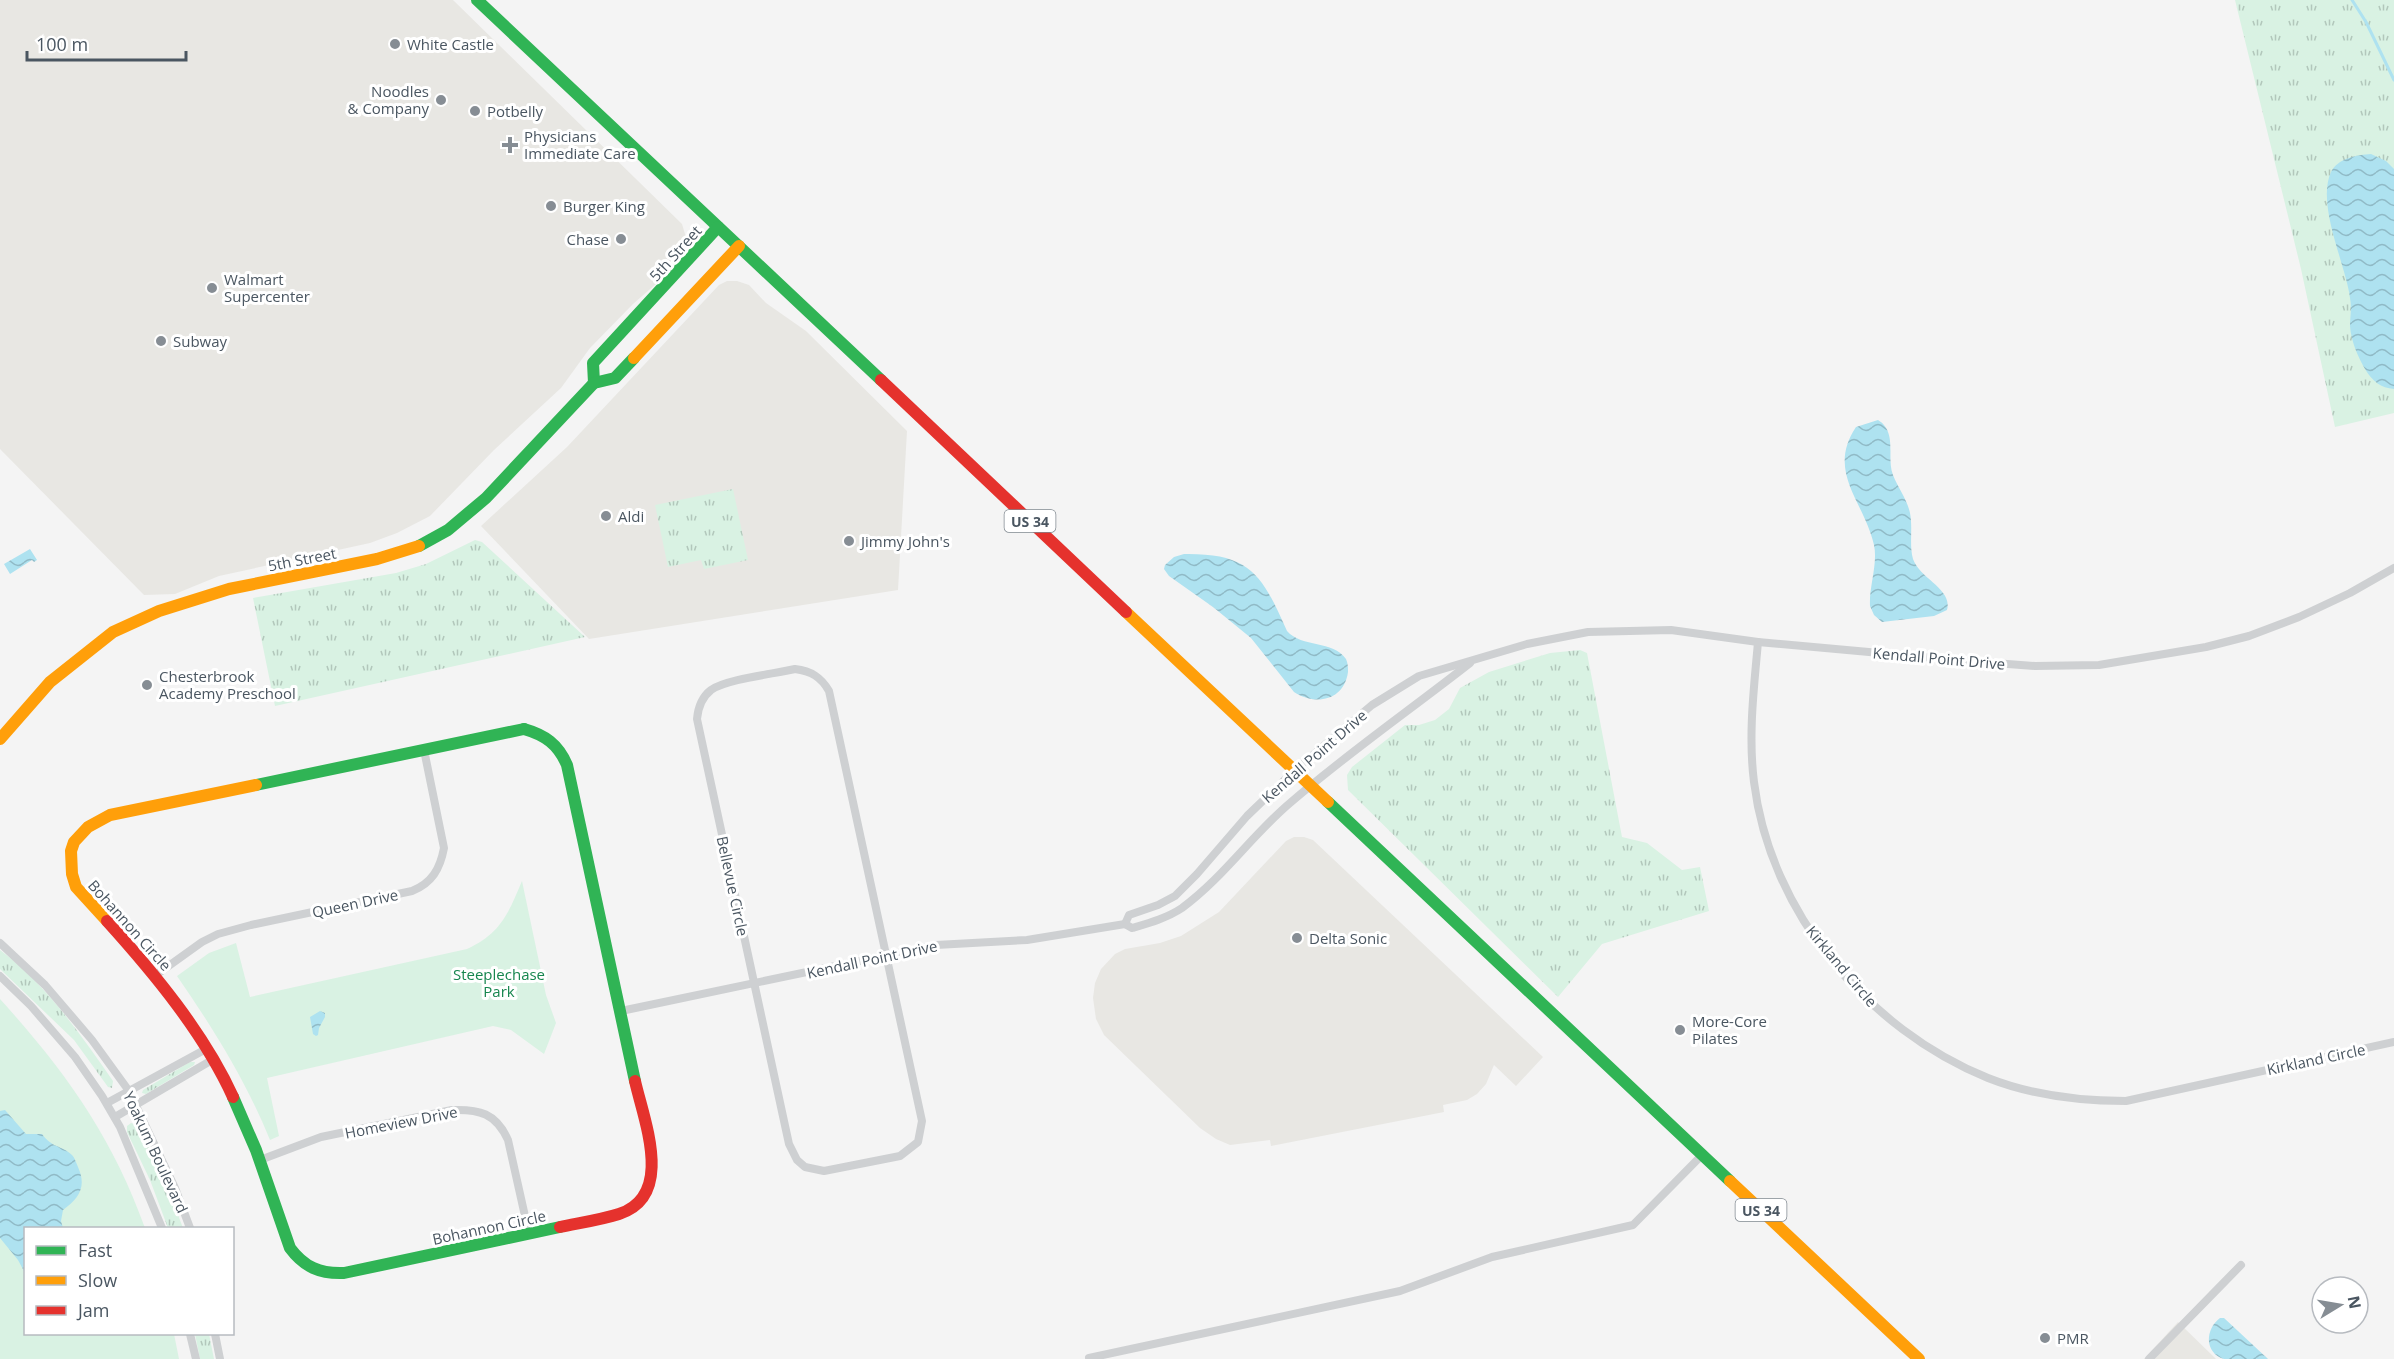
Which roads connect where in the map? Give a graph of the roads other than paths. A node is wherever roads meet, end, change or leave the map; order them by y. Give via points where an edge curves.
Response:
1 (477, 0) edge
2 (718, 227) junction
3 (739, 246) junction
4 (594, 383) junction
5 (2394, 568) edge
6 (1758, 642) junction
7 (1471, 663) junction
8 (0, 739) edge
9 (424, 750) junction
10 (1294, 771) junction
11 (1310, 786) junction
12 (1125, 924) junction
13 (0, 943) edge
14 (886, 956) junction
15 (156, 975) junction
16 (0, 976) edge
17 (754, 983) junction
18 (621, 1011) junction
19 (2394, 1042) edge
20 (209, 1055) junction
21 (129, 1091) junction
22 (106, 1103) junction
23 (136, 1105) junction
24 (115, 1117) junction
25 (1702, 1155) junction
26 (260, 1160) junction
27 (162, 1227) edge
28 (189, 1227) edge
29 (529, 1234) junction
30 (2241, 1265) dead end
31 (190, 1335) edge
32 (215, 1335) edge
33 (1089, 1358) edge
34 (196, 1359) edge
35 (220, 1359) edge
36 (1919, 1359) edge
37 (2149, 1359) edge

1 - 2 street, US 34
2 - 3 street, US 34
2 - 4 street, 5th Street via 593,363
3 - 4 street, 5th Street via 615,378
3 - 10 street, US 34
4 - 8 street, 5th Street via 486,498 448,530 417,547 377,559 229,588 159,611 113,632 50,682
5 - 6 street, Kendall Point Drive via 2299,617 2249,636 2099,664 2035,666
6 - 7 street, Kendall Point Drive via 1671,630 1588,632 1527,644
6 - 19 street, Kirkland Circle via 1751,723 1754,782 1776,867 1796,911 1830,956 1867,999 1919,1042 1990,1079 2085,1101 2126,1101
7 - 10 street, Kendall Point Drive via 1419,676 1396,690 1372,705
7 - 11 street, Kendall Point Drive
9 - 15 street, Queen Drive via 444,848 430,881 412,891 218,934
9 - 15 street, Bohannon Circle via 110,815 87,825 70,852 76,886
9 - 18 street, Bohannon Circle via 524,729 542,734 563,754
10 - 11 street, US 34
10 - 12 street, Kendall Point Drive via 1174,896 1130,915
11 - 12 street, Kendall Point Drive via 1181,909 1132,928
11 - 25 street, US 34
12 - 14 street, Kendall Point Drive via 1027,940 936,945
13 - 21 street, Yoakum Boulevard via 45,985
14 - 17 street, Kendall Point Drive
14 - 17 street, Bellevue Circle via 922,1121 918,1142 900,1156 824,1171 812,1170 797,1160 789,1144
14 - 17 street, Bellevue Circle via 831,701 825,683 815,674 795,669 719,686 707,694 698,710
15 - 20 street, Bohannon Circle
16 - 22 street, Yoakum Boulevard via 75,1057
17 - 18 street, Kendall Point Drive
18 - 29 street, Bohannon Circle via 652,1159 650,1185 639,1203 620,1214
20 - 21 street
20 - 23 street
20 - 26 street, Bohannon Circle via 230,1091
21 - 22 street
21 - 23 street, Yoakum Boulevard
22 - 24 street, Yoakum Boulevard
23 - 24 street
23 - 28 street, Yoakum Boulevard
24 - 27 street, Yoakum Boulevard
25 - 33 street via 1633,1225 1492,1257 1400,1291
25 - 36 street, US 34
26 - 29 street, Bohannon Circle via 290,1248 300,1262 323,1273 344,1273
26 - 29 street, Homeview Drive via 321,1137 473,1109 489,1116 504,1131
30 - 37 street
31 - 34 street
32 - 35 street

